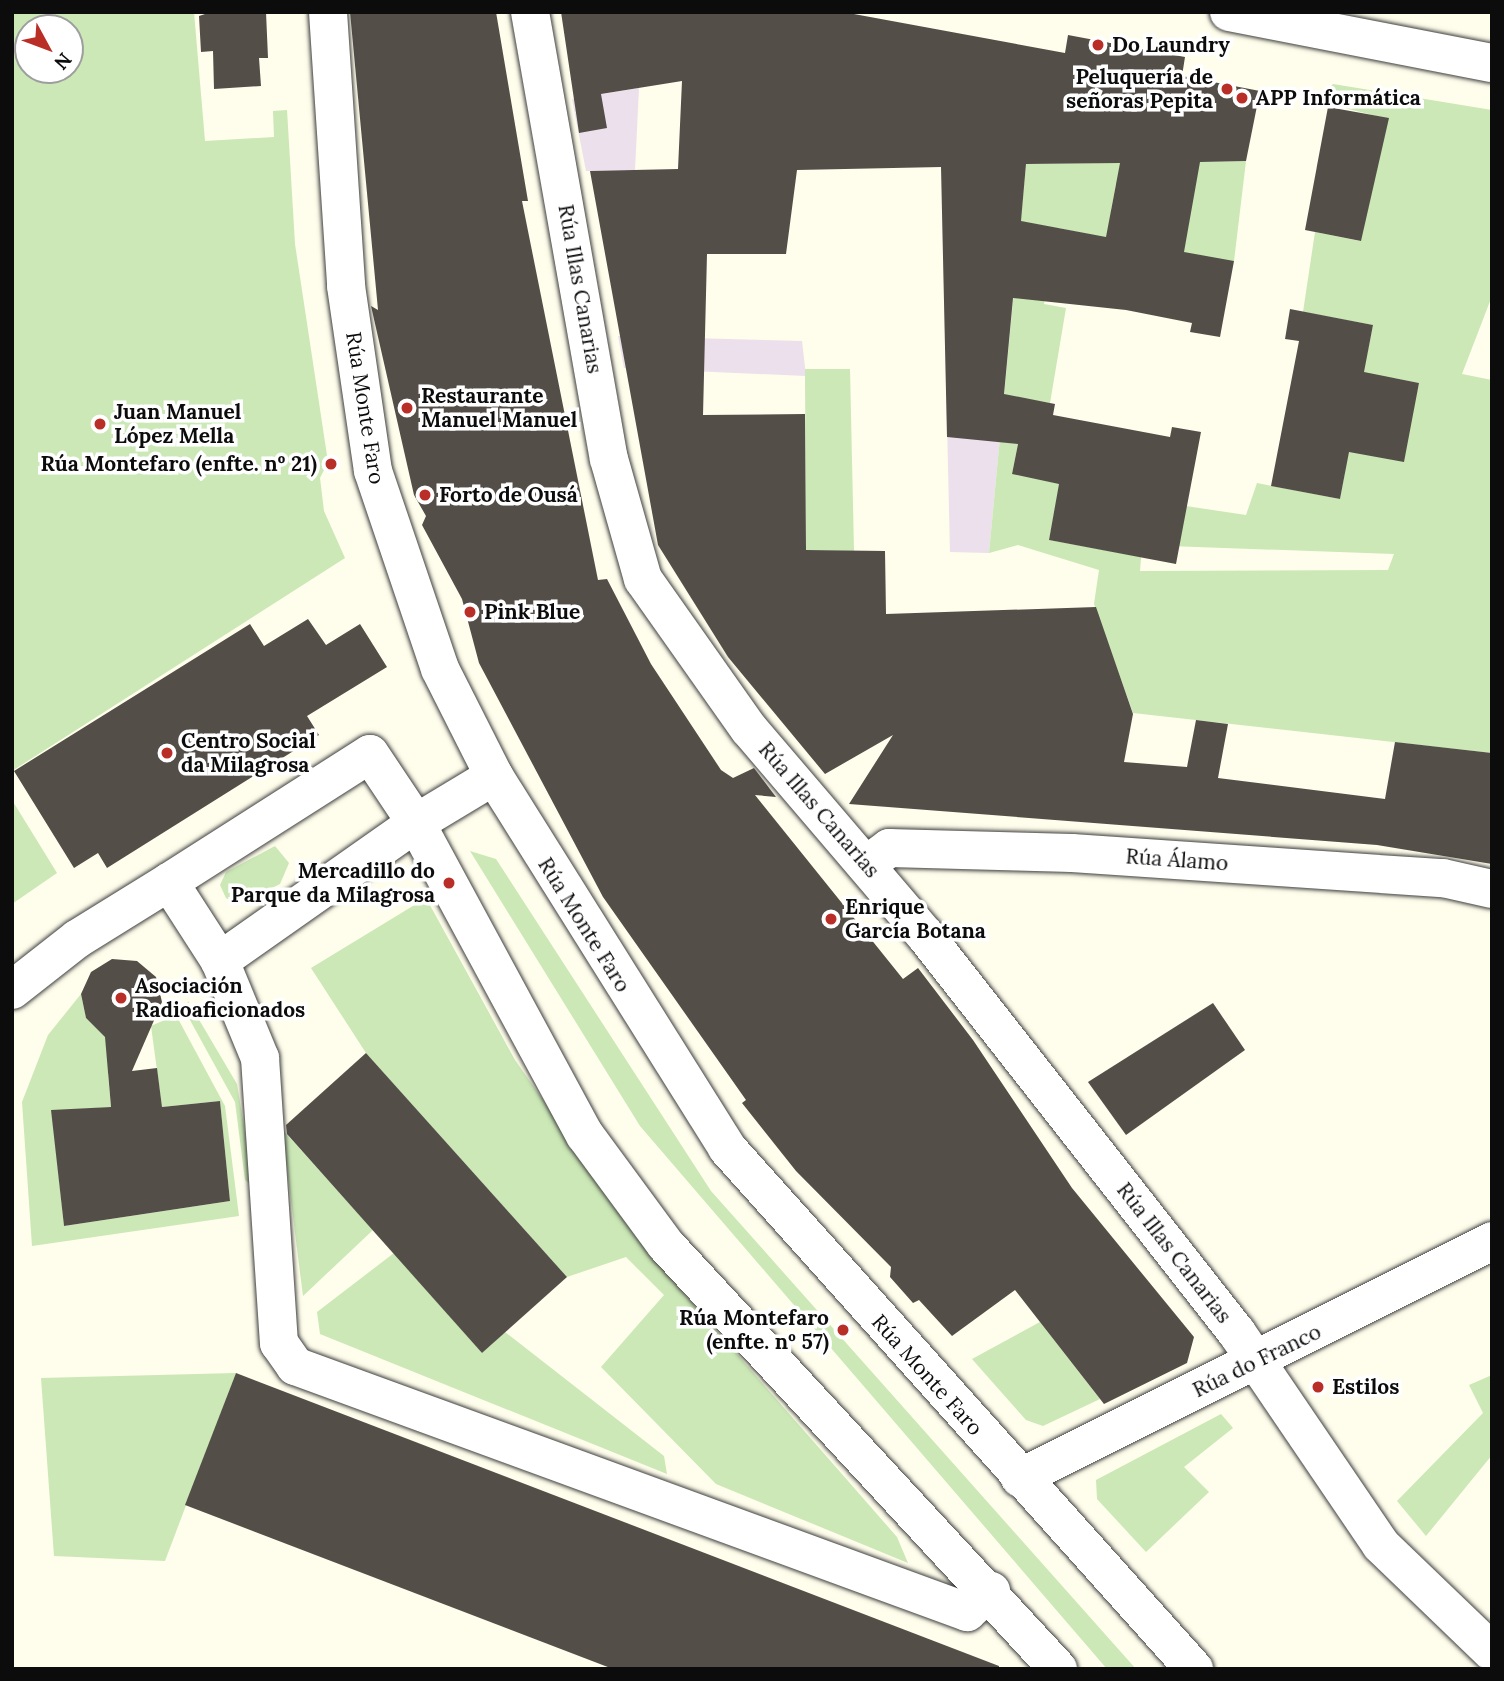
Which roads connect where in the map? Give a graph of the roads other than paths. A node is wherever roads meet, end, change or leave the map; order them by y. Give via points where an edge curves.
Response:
1 (328, 12) edge
2 (530, 12) edge
3 (1229, 12) edge
4 (1492, 63) edge
5 (494, 776) junction
6 (416, 823) junction
7 (866, 865) junction
8 (169, 882) junction
9 (1492, 889) edge
10 (220, 961) junction
11 (12, 990) edge
12 (1492, 1241) edge
13 (1257, 1361) junction
14 (1020, 1478) junction
15 (991, 1591) junction
16 (1492, 1652) edge
17 (1058, 1669) edge
18 (1194, 1669) edge

1 - 5 street, Rúa Monte Faro via 346,286 373,471 440,668
2 - 7 street, Rúa Illas Canarias via 609,459 643,579 749,729
3 - 4 street
5 - 6 street
5 - 14 street, Rúa Monte Faro via 727,1147
6 - 8 street via 370,754
6 - 10 street
6 - 15 street via 585,1135 664,1244
7 - 9 street, Rúa Álamo via 889,848 1072,853 1443,878
7 - 13 street, Rúa Illas Canarias
8 - 10 street
8 - 11 street via 77,939
10 - 15 street via 260,1058 279,1343 295,1366 967,1612
12 - 13 street, Rúa do Franco
13 - 14 street, Rúa do Franco
13 - 16 street, Rúa Illas Canarias via 1381,1545
14 - 18 street, Rúa Monte Faro
15 - 17 street

